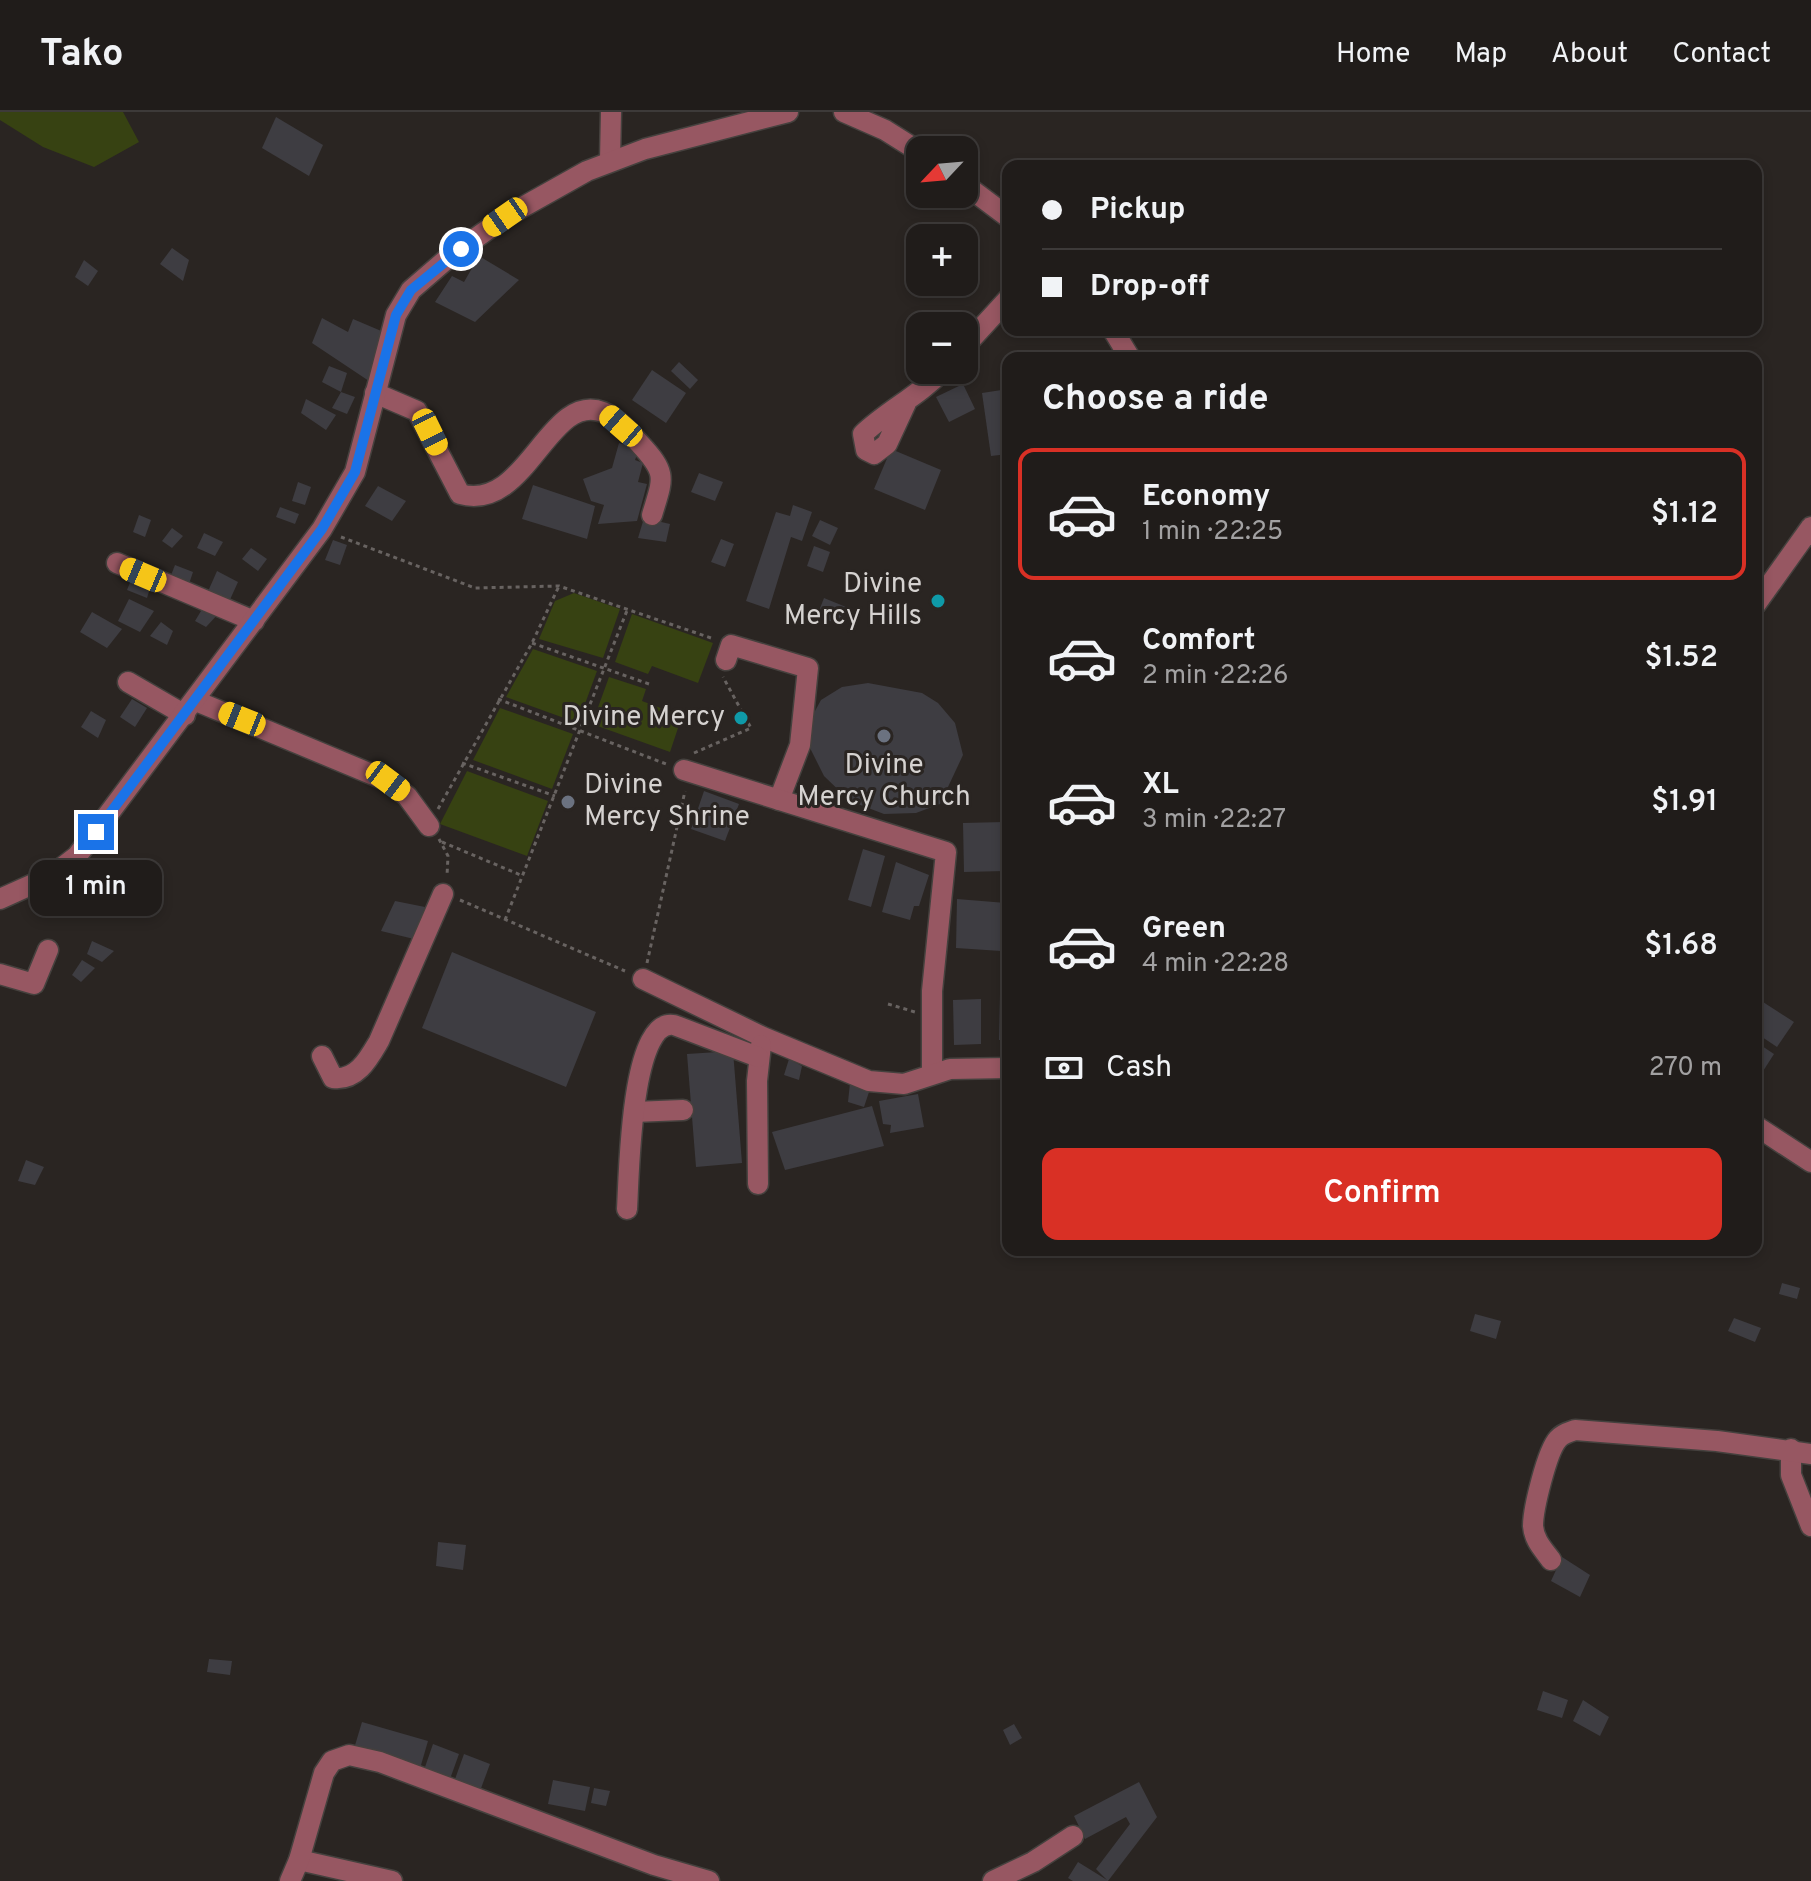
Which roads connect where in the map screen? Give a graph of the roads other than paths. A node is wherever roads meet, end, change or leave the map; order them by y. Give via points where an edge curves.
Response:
1 (611, 112) edge
2 (788, 112) edge
3 (844, 112) edge
4 (906, 143) edge
5 (610, 160) junction
6 (978, 194) edge
7 (1002, 212) edge
8 (1002, 306) edge
9 (978, 332) edge
10 (927, 384) edge
11 (375, 393) junction
12 (906, 403) dead end
13 (652, 515) dead end
14 (1811, 527) edge
15 (117, 563) dead end
16 (1762, 596) edge
17 (254, 621) junction
18 (726, 660) road end
19 (128, 682) dead end
20 (190, 708) junction
21 (688, 766) road end
22 (779, 800) junction
23 (429, 826) road end
24 (443, 894) road end
25 (0, 899) edge
26 (48, 950) dead end
27 (0, 974) edge
28 (643, 979) road end
29 (760, 1047) junction
30 (322, 1056) dead end
31 (1002, 1068) edge
32 (932, 1074) junction
33 (683, 1110) dead end
34 (634, 1112) junction
35 (1762, 1130) edge
36 (1811, 1162) edge
37 (758, 1184) dead end
38 (627, 1209) dead end
39 (1801, 1451) edge
40 (1811, 1526) edge
41 (1551, 1560) dead end
42 (1073, 1836) dead end
43 (299, 1860) junction
44 (653, 1873) edge
45 (290, 1881) edge
46 (392, 1881) edge
47 (709, 1881) edge
48 (993, 1881) edge

1 - 5 street
2 - 5 street
3 - 4 street
5 - 11 street via 505,217 411,290 396,315
6 - 7 street
8 - 9 street
10 - 12 street
11 - 13 street via 417,411 460,494 474,498 505,487 573,416 589,409 606,412 661,470
11 - 17 street via 355,472 322,529
14 - 16 street
15 - 17 street
17 - 20 street
18 - 22 street via 808,668 800,745
19 - 20 street
20 - 23 street via 388,781
20 - 25 street via 77,856 51,876
21 - 22 street
22 - 32 street via 946,852 930,1016
24 - 30 street via 367,1060 341,1079 328,1072
26 - 27 street via 34,984
28 - 29 street
29 - 32 street via 869,1081 904,1084
29 - 34 street via 667,1023 652,1035
29 - 37 street
31 - 32 street
33 - 34 street
34 - 38 street
35 - 36 street
39 - 40 street via 1791,1475
39 - 41 street via 1670,1436 1565,1433 1551,1452 1533,1526
42 - 48 street
43 - 44 street via 324,1773 332,1761 349,1755 408,1773
43 - 45 street
43 - 46 street
44 - 47 street

